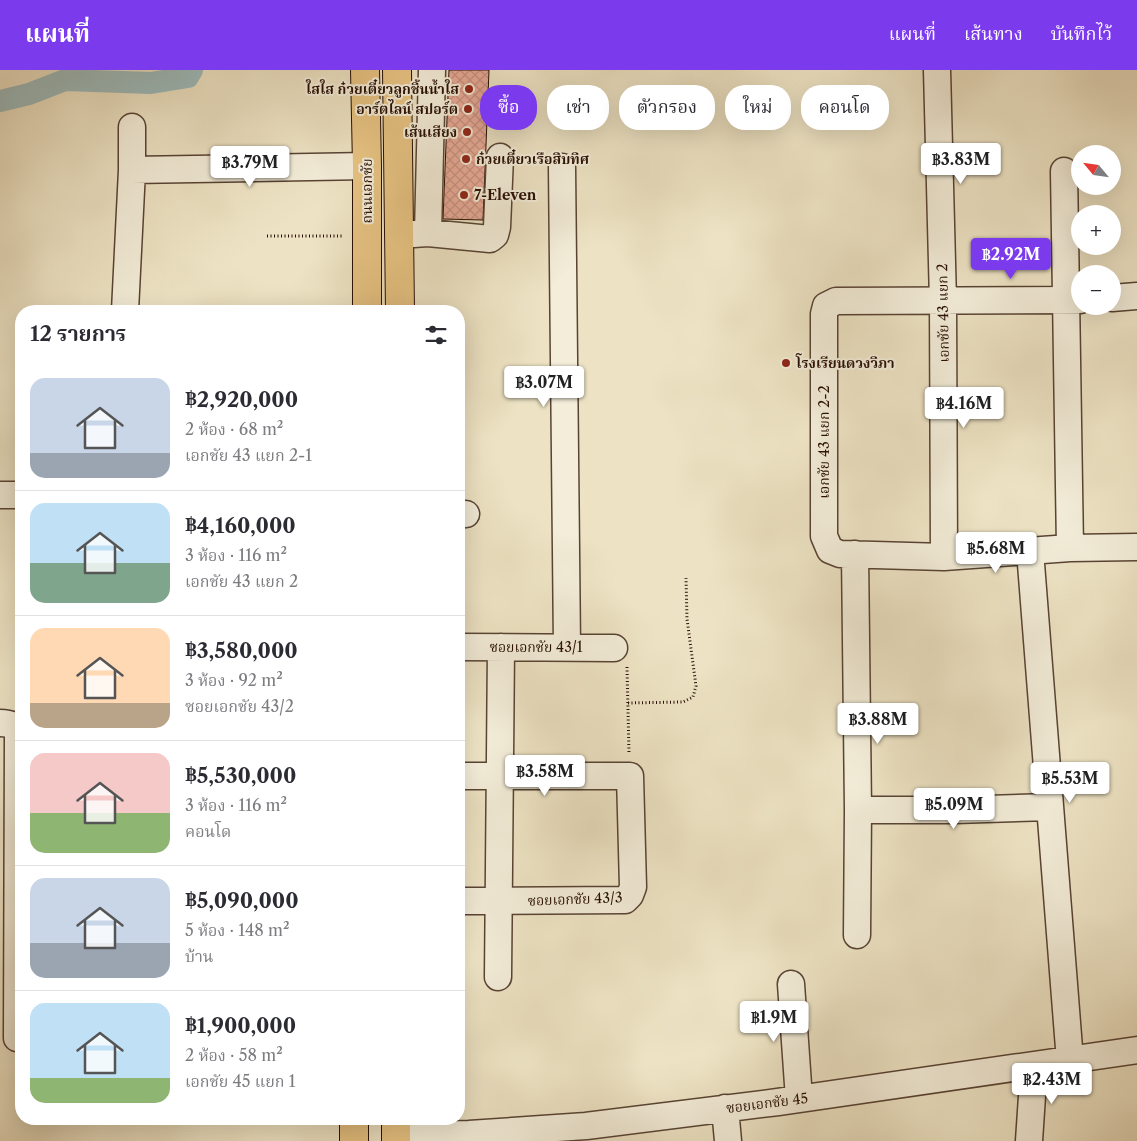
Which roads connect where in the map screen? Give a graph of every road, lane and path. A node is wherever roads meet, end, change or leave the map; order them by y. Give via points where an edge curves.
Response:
1 (365, 70) edge
2 (397, 70) edge
3 (432, 70) edge
4 (937, 70) edge
5 (132, 127) dead end
6 (500, 157) dead end
7 (367, 166) junction
8 (562, 167) dead end
9 (132, 170) junction
10 (1064, 171) dead end
11 (428, 233) junction
12 (399, 235) junction
13 (267, 236) dead end
14 (367, 236) junction
15 (1071, 271) edge
16 (1137, 296) edge
17 (1121, 297) edge
18 (1071, 300) edge
19 (943, 301) junction
20 (125, 305) edge
21 (367, 305) edge
22 (400, 305) edge
23 (1073, 315) edge
24 (0, 495) edge
25 (15, 495) edge
26 (1137, 547) edge
27 (1070, 548) junction
28 (1030, 551) junction
29 (855, 554) junction
30 (944, 557) junction
31 (686, 578) dead end
32 (465, 647) edge
33 (501, 647) junction
34 (567, 648) junction
35 (614, 648) joint
36 (628, 703) junction
37 (0, 723) edge
38 (15, 728) edge
39 (465, 776) edge
40 (500, 776) junction
41 (630, 776) junction
42 (1050, 807) junction
43 (858, 810) junction
44 (499, 901) junction
45 (465, 902) edge
46 (15, 916) edge
47 (857, 935) dead end
48 (498, 977) dead end
49 (791, 984) dead end
50 (13, 1038) edge
51 (1137, 1050) edge
52 (1070, 1060) junction
53 (1034, 1066) junction
54 (799, 1099) junction
55 (725, 1108) junction
56 (354, 1125) edge
57 (396, 1132) edge
58 (469, 1137) edge
59 (354, 1141) edge
60 (728, 1141) edge
61 (1029, 1141) edge

1 - 7 main road, ถนนเอกชัย
2 - 12 main road
3 - 11 street
4 - 19 street, เอกชัย 43 แยก 2
5 - 9 street
6 - 11 street via 495,235 490,240
7 - 9 street
7 - 14 main road, ถนนเอกชัย
8 - 34 street
9 - 20 street
10 - 15 street
11 - 12 street
12 - 22 main road
13 - 14 path
14 - 21 main road, ถนนเอกชัย
16 - 17 street
18 - 19 street
19 - 29 street, เอกชัย 43 แยก 2-2 via 836,301 826,306 824,536 830,550
19 - 30 street, เอกชัย 43 แยก 2
23 - 27 street
24 - 25 street
26 - 27 street
27 - 28 street
28 - 30 street
28 - 42 street
29 - 30 street
29 - 43 street
31 - 36 path via 687,619 696,686 693,697 683,702
32 - 33 street, ซอยเอกชัย 43/1
33 - 34 street, ซอยเอกชัย 43/1
33 - 40 street
34 - 35 street, ซอยเอกชัย 43/1
35 - 36 path via 623,652 627,659
36 - 41 path
37 - 38 street
39 - 40 street
40 - 41 street
40 - 44 street
41 - 44 street, ซอยเอกชัย 43/3 via 633,887 625,900
42 - 43 street
42 - 52 street
43 - 47 street
44 - 45 street, ซอยเอกชัย 43/3
44 - 48 street
46 - 50 street
49 - 54 street
51 - 52 street, ซอยเอกชัย 45
52 - 53 street, ซอยเอกชัย 45
53 - 54 street, ซอยเอกชัย 45
53 - 61 street
54 - 55 street, ซอยเอกชัย 45
55 - 58 street, ซอยเอกชัย 45
55 - 60 street
56 - 59 main road
57 - 58 street, ซอยเอกชัย 45

